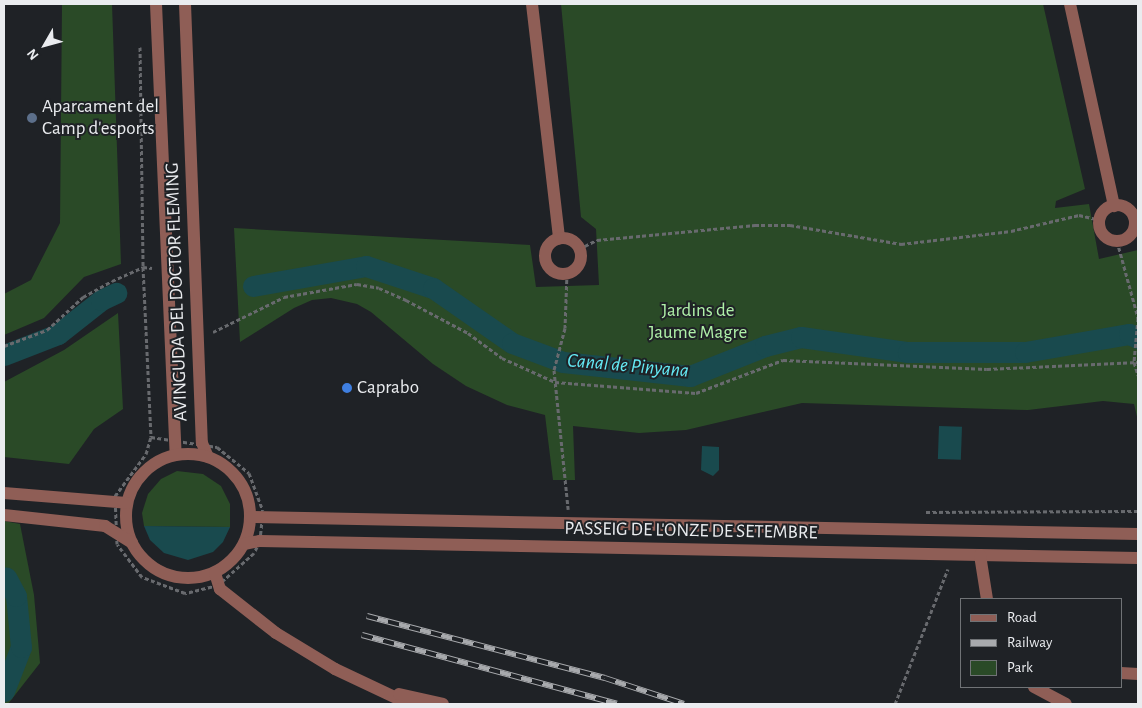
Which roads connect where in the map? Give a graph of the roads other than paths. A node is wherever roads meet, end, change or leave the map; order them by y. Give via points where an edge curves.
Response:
1 (156, 4) edge
2 (185, 4) edge
3 (532, 4) edge
4 (1070, 4) edge
5 (1114, 206) junction
6 (559, 238) junction
7 (175, 449) junction
8 (208, 457) junction
9 (4, 493) edge
10 (127, 503) junction
11 (4, 515) edge
12 (257, 518) junction
13 (1138, 534) edge
14 (132, 543) junction
15 (244, 544) junction
16 (980, 555) junction
17 (1138, 558) edge
18 (216, 579) junction
19 (987, 598) edge
20 (1122, 673) edge
21 (1138, 674) edge
22 (1036, 688) edge
23 (381, 691) junction
24 (409, 704) edge
25 (443, 704) edge
26 (1066, 704) edge

1 - 7 street, AVINGUDA DEL DOCTOR FLEMING
2 - 8 street, AVINGUDA DEL DOCTOR FLEMING via 202,443
3 - 6 street
4 - 5 street
5 - 5 street via 1127,208 1135,223 1132,234 1117,241 1106,237 1100,220 1106,210
6 - 6 street via 547,248 545,258 554,271 567,273 580,261 579,249 571,240
7 - 8 street
7 - 10 street via 144,472 133,486
8 - 12 street via 225,466 239,480
9 - 10 street
10 - 14 street via 126,523
11 - 14 street via 104,526
12 - 13 street, PASSEIG DE L'ONZE DE SETEMBRE
12 - 15 street
14 - 18 street via 143,559 158,571 177,578
15 - 16 street, PASSEIG DE L'ONZE DE SETEMBRE via 260,541
15 - 18 street
16 - 17 street, PASSEIG DE L'ONZE DE SETEMBRE
16 - 19 street
18 - 23 street via 276,632 335,669
20 - 21 street
22 - 26 street
23 - 24 street
23 - 25 street

